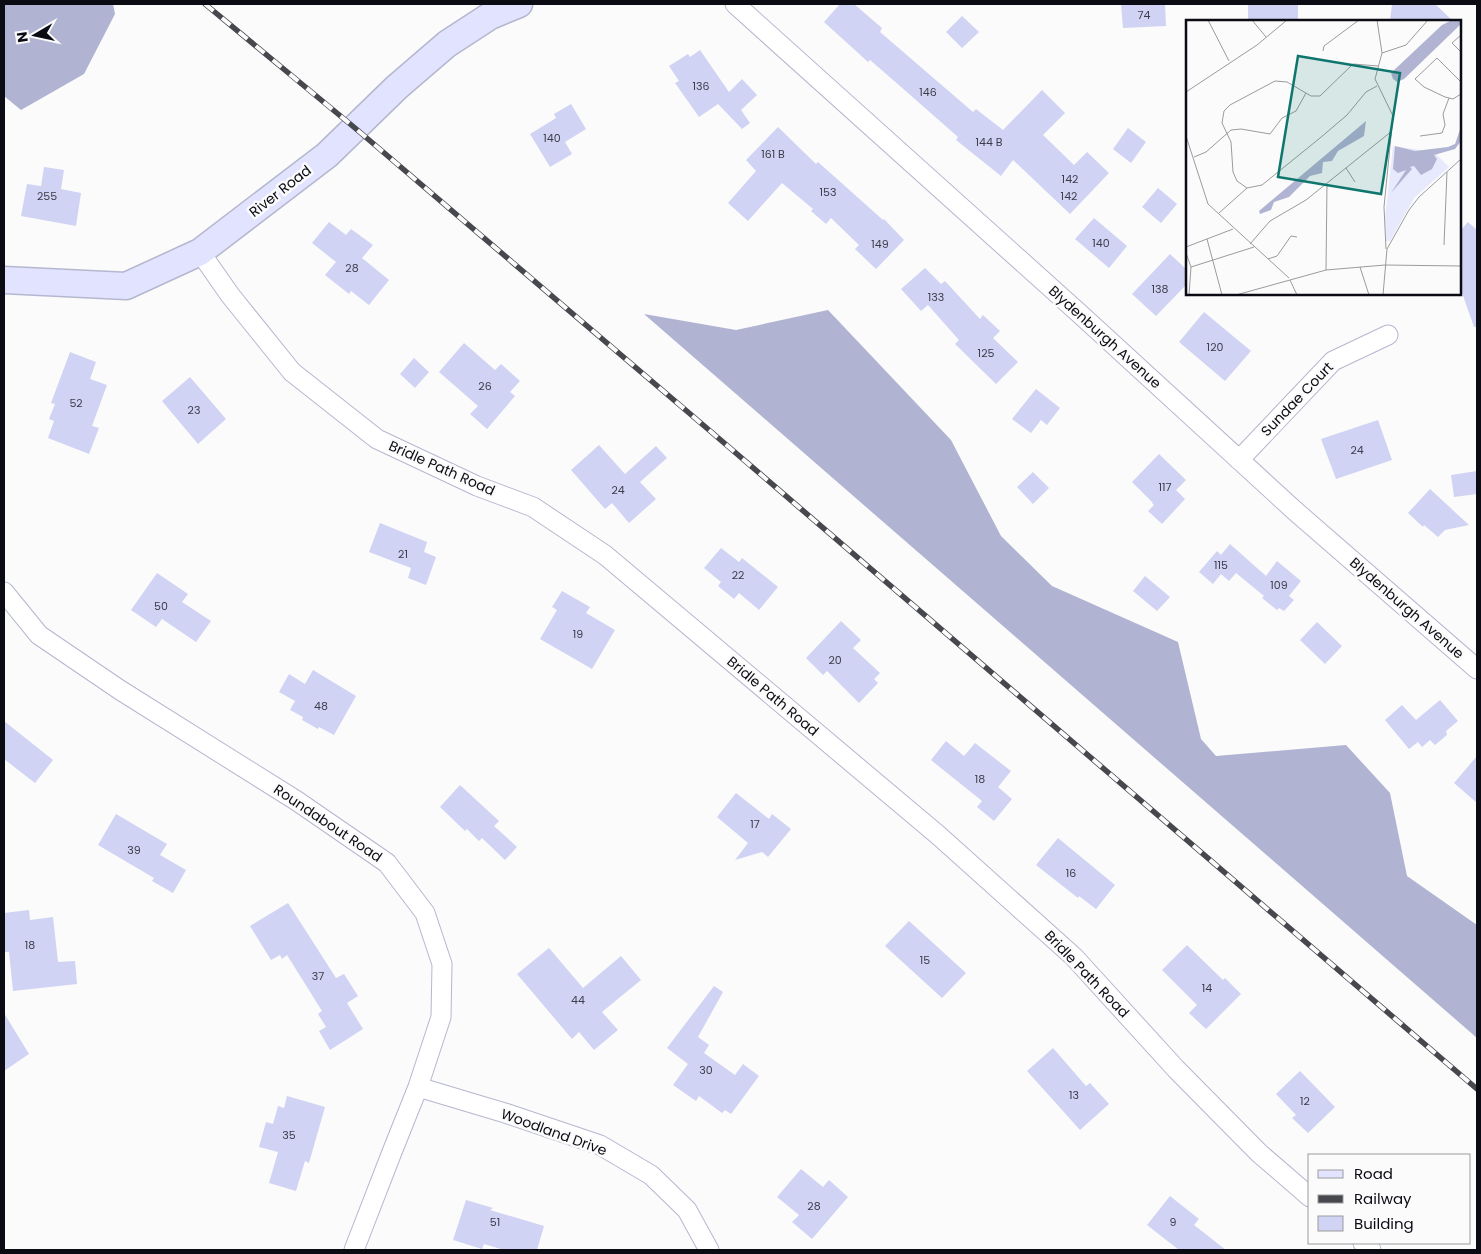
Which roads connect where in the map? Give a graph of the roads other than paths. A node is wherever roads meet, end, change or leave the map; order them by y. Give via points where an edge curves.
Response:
1 (519, 4) edge
2 (735, 4) edge
3 (200, 252) junction
4 (4, 280) edge
5 (1388, 335) dead end
6 (1239, 460) junction
7 (4, 592) edge
8 (1474, 664) edge
9 (418, 1087) junction
10 (1308, 1195) edge
11 (354, 1250) edge
12 (709, 1250) edge

1 - 3 street, River Road via 490,16 447,44 327,155
2 - 6 street, Blydenburgh Avenue
3 - 4 street, River Road via 126,286
3 - 10 street, Bridle Path Road via 292,372 377,439 477,486 533,507 605,555 938,835 1074,957 1183,1076 1259,1153
5 - 6 street, Sundae Court via 1333,361
6 - 8 street, Blydenburgh Avenue
7 - 9 street, Roundabout Road via 38,635 297,801 387,864 425,913 442,964 441,1017
9 - 11 street, Roundabout Road
9 - 12 street, Woodland Drive via 600,1145 651,1175 687,1210

